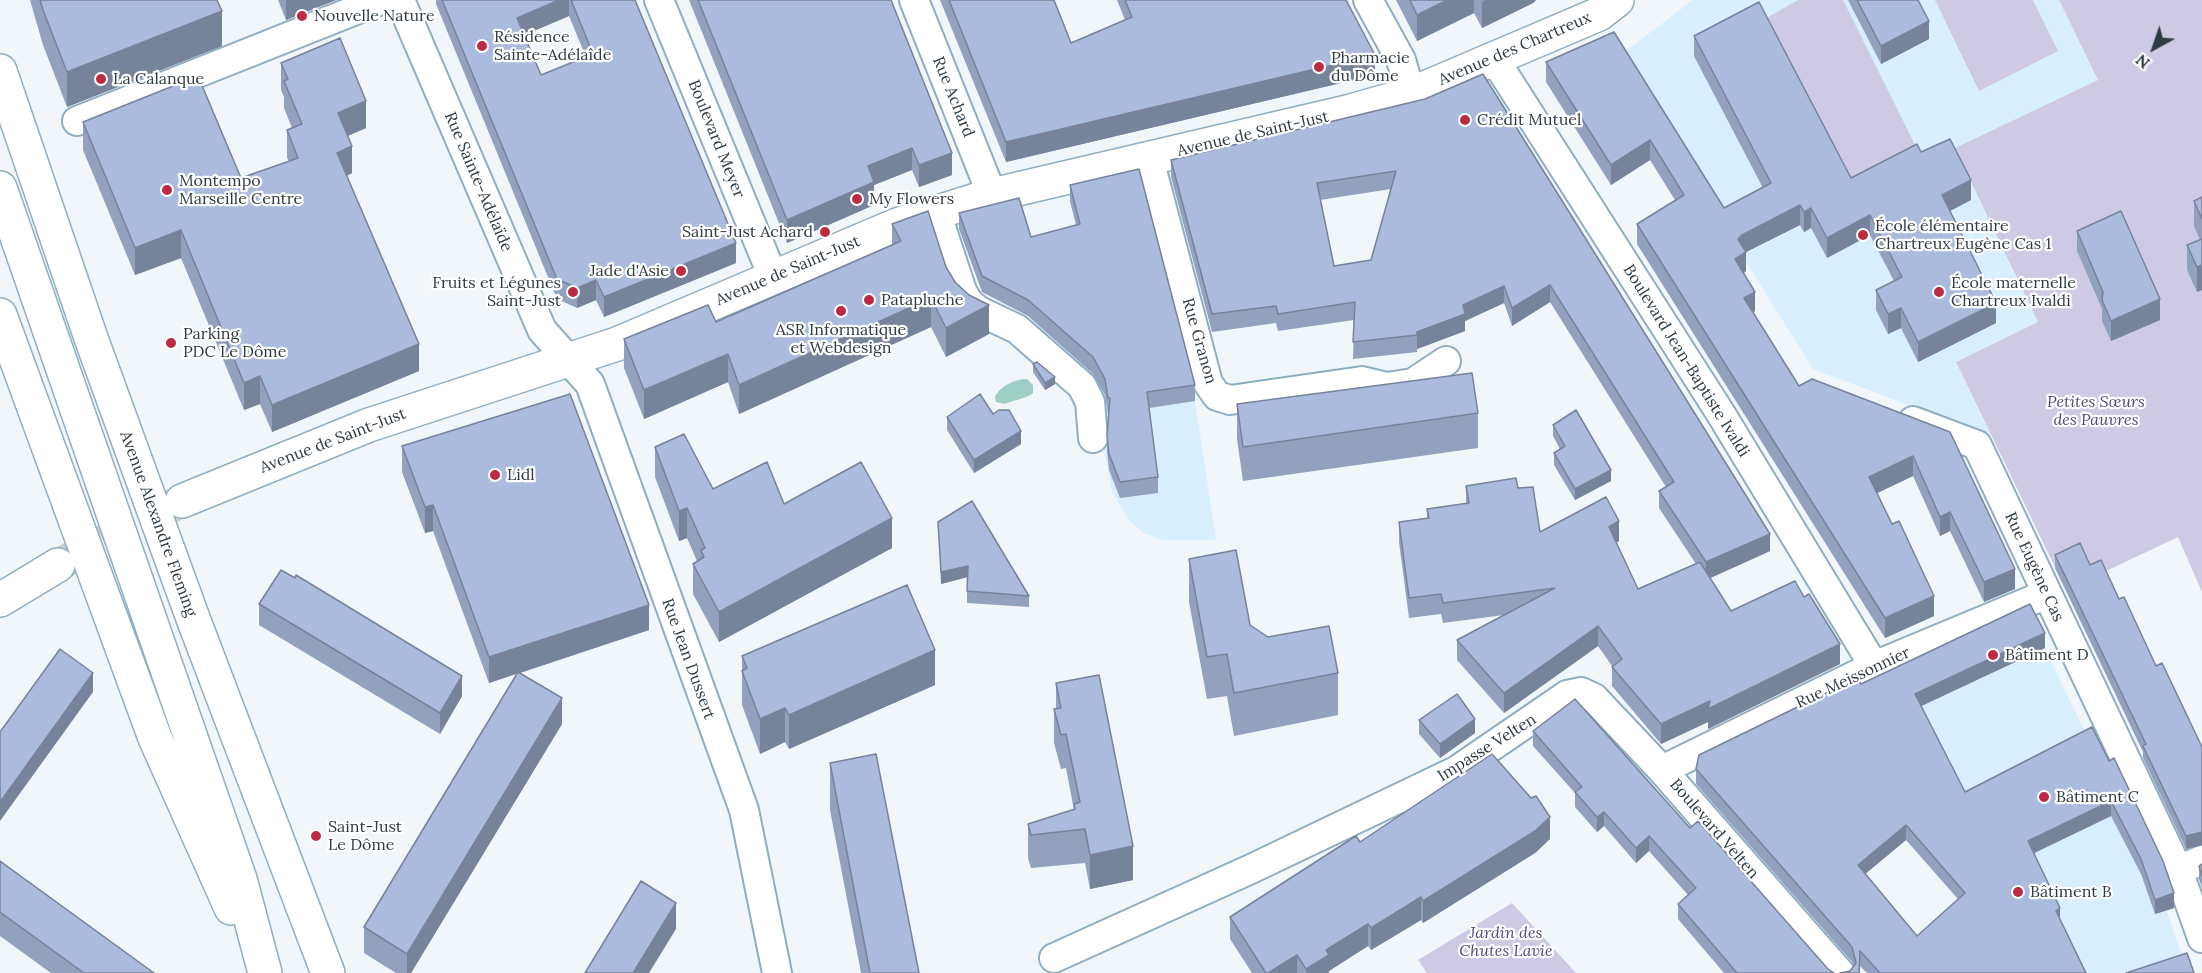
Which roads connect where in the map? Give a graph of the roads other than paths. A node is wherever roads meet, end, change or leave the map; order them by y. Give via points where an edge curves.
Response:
1 (381, 0) edge
2 (400, 0) edge
3 (659, 0) edge
4 (914, 0) edge
5 (1368, 0) edge
6 (1617, 0) edge
7 (1493, 57) junction
8 (0, 71) edge
9 (1411, 94) junction
10 (77, 121) dead end
11 (1149, 159) junction
12 (0, 188) edge
13 (992, 195) junction
14 (936, 212) junction
15 (773, 277) junction
16 (0, 315) edge
17 (566, 359) junction
18 (1446, 361) dead end
19 (1889, 412) edge
20 (1093, 438) dead end
21 (182, 501) tunnel mouth
22 (58, 565) tunnel mouth
23 (2047, 594) junction
24 (0, 600) edge
25 (1874, 666) junction
26 (1581, 692) joint
27 (1662, 770) junction
28 (2190, 865) edge
29 (2202, 938) edge
30 (1054, 958) dead end
31 (263, 973) edge
32 (328, 973) edge
33 (777, 973) edge
34 (1840, 973) edge

1 - 10 street
2 - 17 street, Rue Sainte-Adélaïde via 542,330
3 - 15 street, Boulevard Meyer
4 - 13 street, Rue Achard
5 - 9 street via 1401,60
6 - 7 main road, Avenue des Chartreux via 1599,14
7 - 9 main road, Avenue des Chartreux
7 - 25 street, Boulevard Jean-Baptiste Ivaldi via 1721,414
8 - 32 main road, Avenue Alexandre Fleming via 178,578
9 - 11 main road, Avenue de Saint-Just
11 - 13 main road, Avenue de Saint-Just
11 - 18 street, Rue Granon via 1208,383 1217,396 1230,400 1362,381 1387,387 1413,382
12 - 31 main road via 240,879
13 - 14 main road, Avenue de Saint-Just
14 - 15 main road, Avenue de Saint-Just
14 - 20 street via 969,303 1017,329 1082,386 1090,402
15 - 17 main road, Avenue de Saint-Just via 617,344
16 - 31 main road via 155,738
17 - 21 main road, Avenue de Saint-Just via 369,425
17 - 33 street, Rue Jean Dussert via 590,384 744,810
19 - 23 street, Rue Eugène Cas via 1977,445
22 - 24 main road
23 - 25 street, Rue Meissonnier
23 - 28 street, Rue Eugène Cas
25 - 27 street, Rue Meissonnier
26 - 27 street, Boulevard Velten via 1594,698
26 - 30 street, Impasse Velten via 1567,695 1456,771
27 - 34 street, Boulevard Velten
28 - 29 street, Rue Eugène Cas

